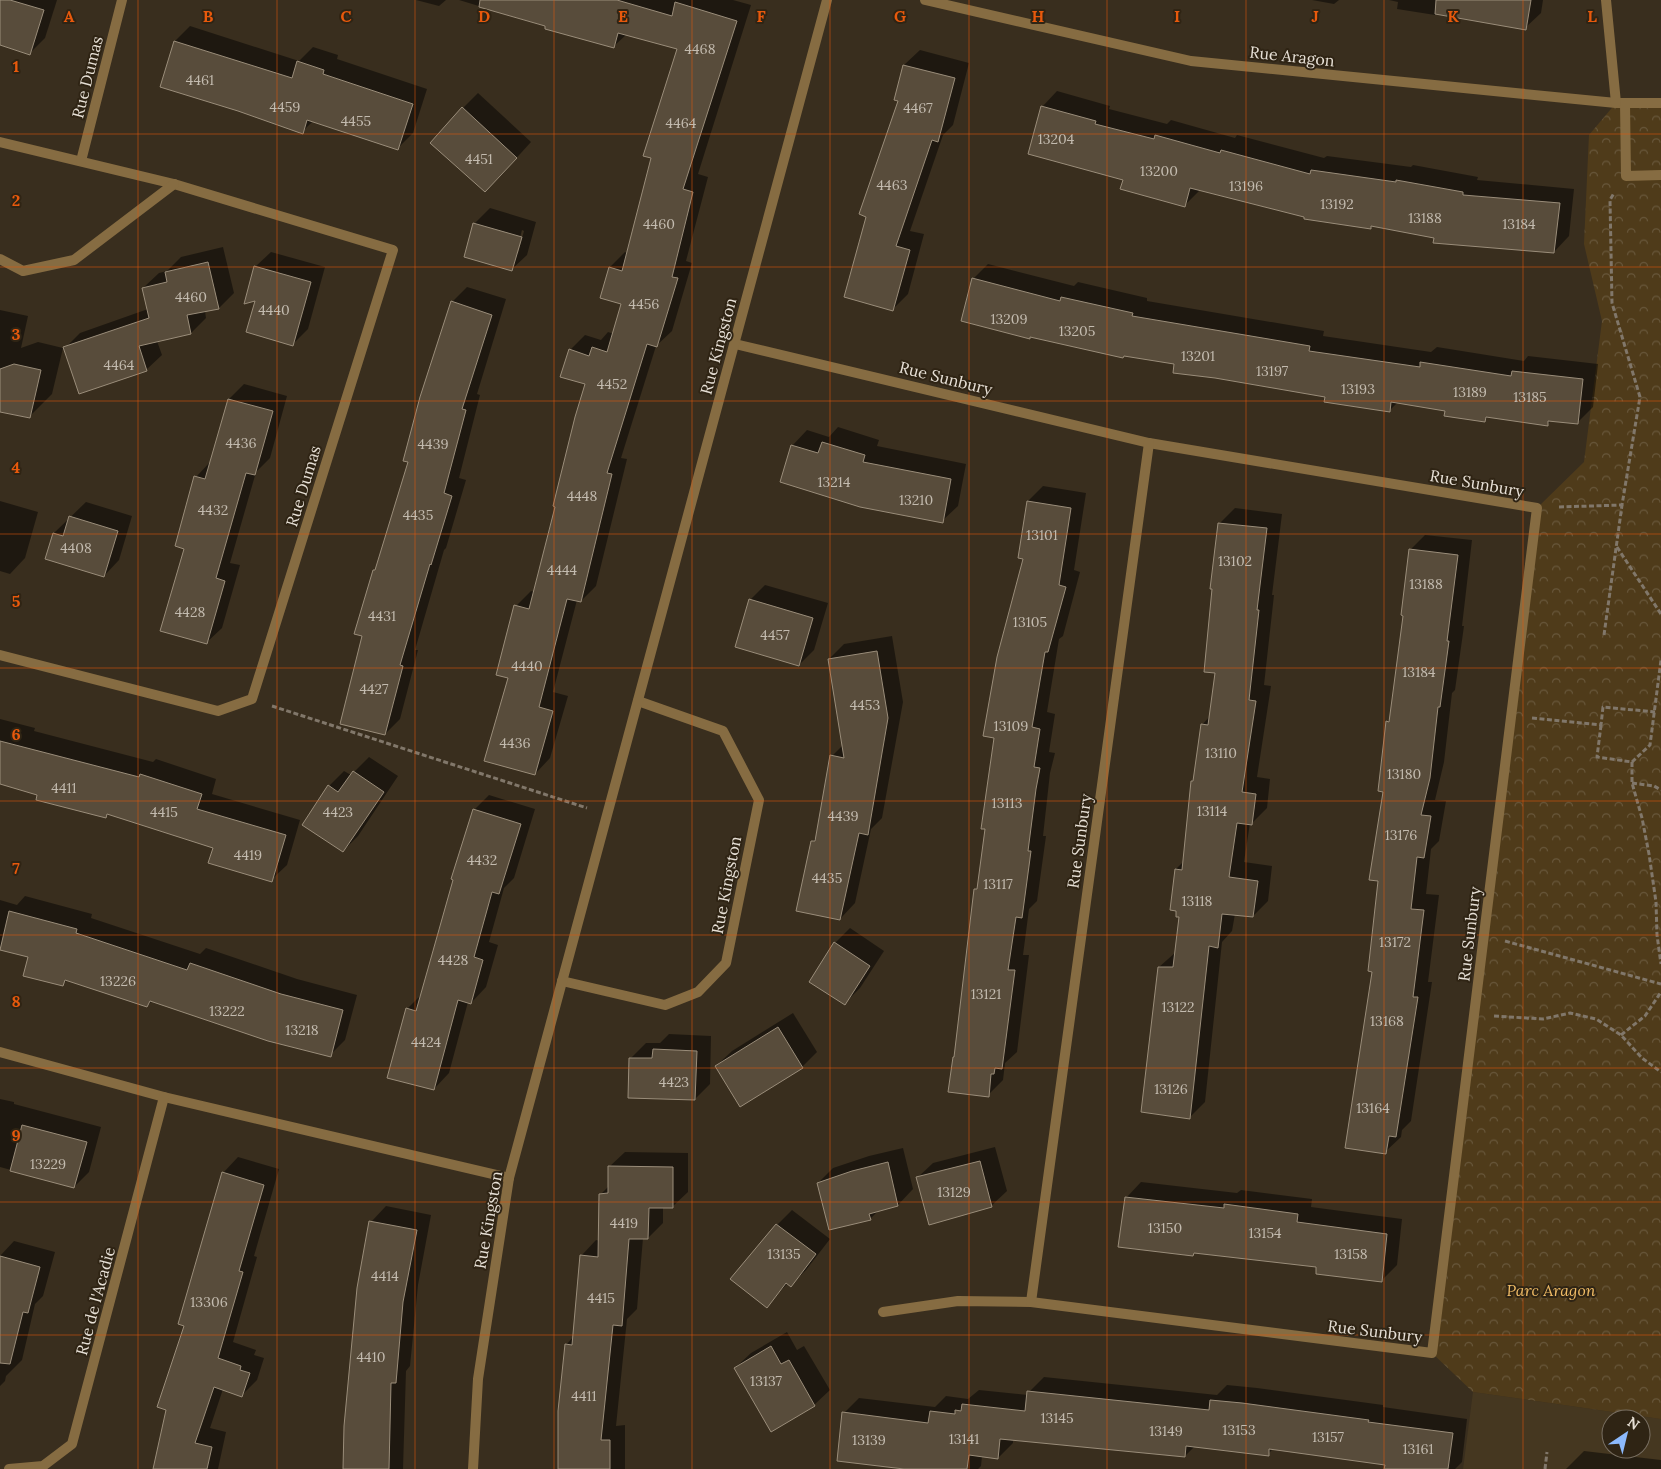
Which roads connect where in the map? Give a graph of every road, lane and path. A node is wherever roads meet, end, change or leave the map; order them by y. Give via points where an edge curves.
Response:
1 (122, 0) edge
2 (828, 0) edge
3 (925, 0) edge
4 (1606, 0) edge
5 (1620, 103) junction
6 (1661, 103) edge
7 (0, 142) edge
8 (81, 161) junction
9 (1661, 175) edge
10 (1626, 176) junction
11 (174, 184) junction
12 (0, 259) edge
13 (735, 344) junction
14 (1149, 443) junction
15 (1622, 505) junction
16 (1537, 508) junction
17 (1616, 547) junction
18 (1661, 614) edge
19 (1604, 635) dead end
20 (0, 655) edge
21 (1661, 660) edge
22 (252, 699) junction
23 (638, 701) junction
24 (1655, 712) junction
25 (1511, 716) junction
26 (1601, 725) junction
27 (1632, 762) junction
28 (1632, 783) junction
29 (1661, 790) edge
30 (607, 815) junction
31 (1661, 896) edge
32 (1656, 902) junction
33 (1484, 936) junction
34 (1661, 964) edge
35 (562, 981) junction
36 (1661, 984) edge
37 (1661, 992) edge
38 (1474, 1013) junction
39 (1621, 1035) junction
40 (0, 1052) edge
41 (1661, 1072) edge
42 (164, 1097) junction
43 (509, 1178) junction
44 (1031, 1302) junction
45 (883, 1312) dead end
46 (1547, 1452) dead end
47 (9, 1469) edge
48 (473, 1469) edge
49 (1545, 1469) edge

1 - 8 street, Rue Dumas
2 - 13 street, Rue Kingston
3 - 5 street, Rue Aragon via 1191,61
4 - 5 street
5 - 6 street, Rue Aragon
5 - 10 street
7 - 8 street, Rue Dumas
8 - 11 street, Rue Dumas
9 - 10 street
10 - 15 path via 1610,200 1612,303 1640,397
11 - 12 street via 74,260 23,271
11 - 22 street, Rue Dumas via 393,250
13 - 14 street, Rue Sunbury
13 - 23 street, Rue Kingston
14 - 16 street, Rue Sunbury
14 - 44 street, Rue Sunbury
15 - 16 path
15 - 17 path
16 - 25 street, Rue Sunbury
17 - 18 path
17 - 19 path
20 - 22 street via 218,711
21 - 24 path
22 - 30 path
23 - 30 street, Rue Kingston
23 - 35 street, Rue Kingston via 723,732 759,800 726,963 698,992 665,1005
24 - 26 path via 1603,707
24 - 27 path via 1650,745
25 - 26 path
25 - 33 street, Rue Sunbury
26 - 27 path via 1597,757
27 - 28 path
28 - 29 path
28 - 32 path via 1642,818
30 - 35 street, Rue Kingston
31 - 32 path
32 - 34 path
33 - 36 path
33 - 38 street, Rue Sunbury
35 - 43 street, Rue Kingston
37 - 39 path via 1645,1016
38 - 39 path via 1543,1019 1570,1013 1596,1019
38 - 44 street, Rue Sunbury via 1432,1353
39 - 41 path via 1642,1058
40 - 42 street
42 - 43 street
42 - 47 street, Rue de l'Acadie via 72,1444 43,1466
43 - 48 street, Rue Kingston via 478,1379
44 - 45 street, Rue Sunbury via 958,1301
46 - 49 path

